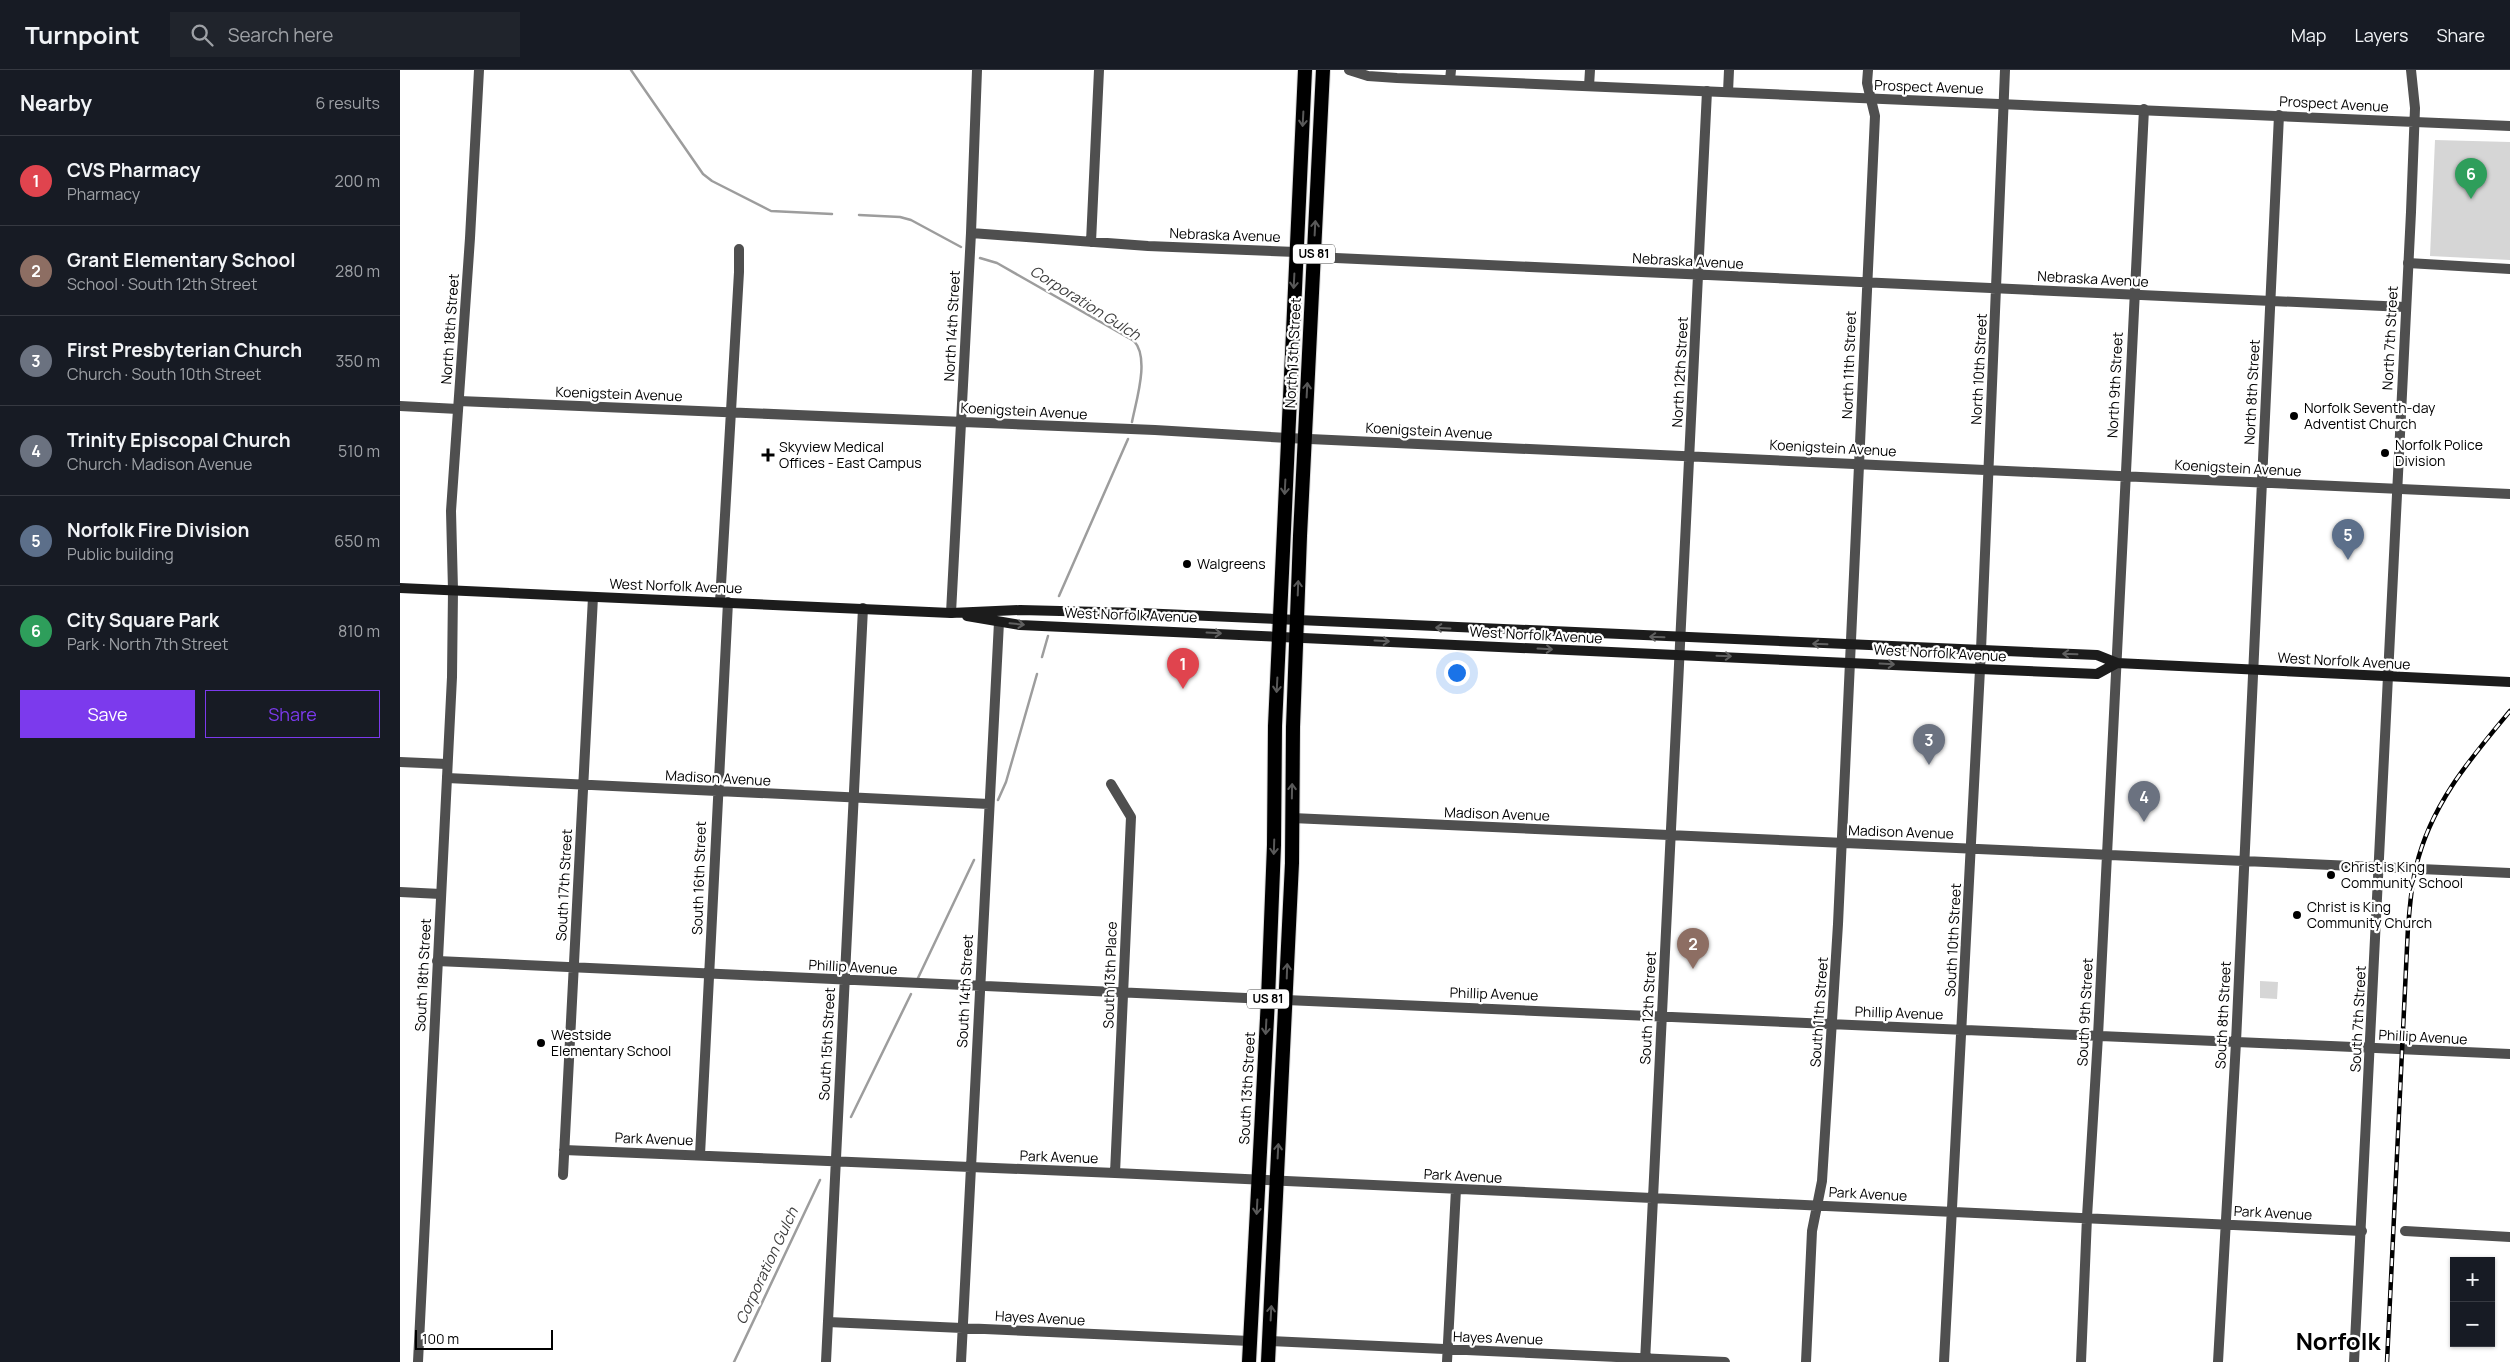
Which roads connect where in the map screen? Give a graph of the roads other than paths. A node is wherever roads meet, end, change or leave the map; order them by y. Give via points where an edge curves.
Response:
1 (479, 70) edge
2 (977, 70) edge
3 (1099, 70) edge
4 (1305, 70) edge
5 (1323, 70) edge
6 (1349, 70) edge
7 (1590, 70) edge
8 (1729, 70) edge
9 (1868, 70) edge
10 (2005, 70) edge
11 (2411, 70) edge
12 (1451, 75) edge
13 (1589, 86) junction
14 (1707, 92) junction
15 (1728, 92) junction
16 (1872, 99) junction
17 (2004, 103) junction
18 (2144, 109) junction
19 (2279, 115) junction
20 (2415, 122) junction
21 (2510, 126) edge
22 (971, 233) junction
23 (1091, 242) junction
24 (739, 249) dead end
25 (1296, 252) junction
26 (1314, 258) junction
27 (2408, 263) junction
28 (2510, 269) edge
29 (1698, 275) junction
30 (1867, 282) junction
31 (1997, 288) junction
32 (2133, 295) junction
33 (2270, 301) junction
34 (2405, 308) junction
35 (458, 405) junction
36 (400, 406) edge
37 (731, 412) junction
38 (960, 422) junction
39 (1288, 438) junction
40 (1305, 439) junction
41 (1690, 456) junction
42 (1859, 463) junction
43 (1987, 470) junction
44 (2124, 476) junction
45 (2261, 483) junction
46 (2397, 489) junction
47 (2510, 494) edge
48 (400, 588) edge
49 (453, 590) junction
50 (593, 597) junction
51 (724, 602) junction
52 (863, 608) junction
53 (951, 613) junction
54 (1280, 621) junction
55 (999, 622) junction
56 (1297, 622) junction
57 (1279, 636) junction
58 (1297, 637) junction
59 (1680, 638) junction
60 (1851, 645) junction
61 (1981, 650) junction
62 (1679, 654) junction
63 (1851, 662) junction
64 (2117, 663) junction
65 (1980, 669) junction
66 (2254, 670) junction
67 (2389, 677) junction
68 (2510, 682) edge
69 (400, 762) edge
70 (447, 764) junction
71 (447, 778) junction
72 (1111, 784) dead end
73 (583, 785) junction
74 (717, 791) junction
75 (854, 798) junction
76 (989, 804) junction
77 (1292, 818) junction
78 (1671, 835) junction
79 (1842, 843) junction
80 (1971, 848) junction
81 (2106, 854) junction
82 (2244, 859) junction
83 (2379, 867) junction
84 (2510, 873) edge
85 (400, 892) edge
86 (441, 894) junction
87 (437, 962) junction
88 (573, 969) junction
89 (709, 974) junction
90 (845, 981) junction
91 (979, 986) junction
92 (1124, 991) junction
93 (1268, 999) junction
94 (1286, 1000) junction
95 (1662, 1015) junction
96 (1832, 1024) junction
97 (1962, 1029) junction
98 (2098, 1036) junction
99 (2236, 1042) junction
100 (2371, 1048) junction
101 (2510, 1054) edge
102 (564, 1150) junction
103 (700, 1155) junction
104 (835, 1161) junction
105 (970, 1169) junction
106 (1115, 1173) junction
107 (563, 1175) dead end
108 (1259, 1180) junction
109 (1277, 1181) junction
110 (1456, 1189) junction
111 (1652, 1198) junction
112 (1818, 1205) junction
113 (1952, 1211) junction
114 (2087, 1217) junction
115 (2227, 1224) junction
116 (2362, 1231) junction
117 (2405, 1232) dead end
118 (2510, 1237) edge
119 (828, 1322) junction
120 (962, 1328) junction
121 (1270, 1341) junction
122 (1250, 1342) junction
123 (1448, 1350) junction
124 (1645, 1360) edge
125 (418, 1362) edge
126 (826, 1362) edge
127 (961, 1362) edge
128 (1249, 1362) edge
129 (1268, 1362) edge
130 (1447, 1362) edge
131 (1725, 1362) edge
132 (1806, 1362) edge
133 (1944, 1362) edge
134 (2081, 1362) edge
135 (2218, 1362) edge
136 (2354, 1362) edge

1 - 35 street, North 18th Street
2 - 22 street, North 14th Street
3 - 23 street
4 -> 25 highway, North 13th Street / US 81
26 -> 5 highway, North 13th Street / US 81
6 - 12 street, Prospect Avenue via 1368,76
7 - 13 street
8 - 15 street
9 - 16 street, North 11th Street via 1867,83
10 - 17 street, North 10th Street
11 - 20 street, North 7th Street
12 - 13 street, Prospect Avenue
13 - 14 street, Prospect Avenue
14 - 15 street, Prospect Avenue
14 - 29 street, North 12th Street
15 - 16 street, Prospect Avenue
16 - 17 street, Prospect Avenue
16 - 30 street, North 11th Street via 1875,116
17 - 18 street, Prospect Avenue
17 - 31 street, North 10th Street
18 - 19 street, Prospect Avenue
18 - 32 street, North 9th Street
19 - 20 street, Prospect Avenue
19 - 33 street, North 8th Street
20 - 21 street, Prospect Avenue
20 - 27 street, North 7th Street
22 - 23 street, Nebraska Avenue
22 - 38 street, North 14th Street
23 - 25 street, Nebraska Avenue
24 - 37 street, South 16th Street
25 - 26 street, Nebraska Avenue
25 -> 39 highway, North 13th Street / US 81
26 - 29 street, Nebraska Avenue
40 -> 26 highway, North 13th Street / US 81
27 - 28 street
27 - 34 street, North 7th Street
29 - 30 street, Nebraska Avenue
29 - 41 street, North 12th Street
30 - 31 street, Nebraska Avenue
30 - 42 street, North 11th Street
31 - 32 street, Nebraska Avenue
31 - 43 street, North 10th Street
32 - 33 street, Nebraska Avenue
32 - 44 street, North 9th Street
33 - 34 street, Nebraska Avenue
33 - 45 street, North 8th Street
34 - 46 street, North 7th Street
35 - 36 street, Koenigstein Avenue
35 - 37 street, Koenigstein Avenue
35 - 49 street, North 18th Street via 451,512
37 - 38 street, Koenigstein Avenue
37 - 51 street, South 16th Street
38 - 39 street, Koenigstein Avenue
38 - 53 street, North 14th Street
39 - 40 street, Koenigstein Avenue
39 -> 54 highway, North 13th Street / US 81
40 - 41 street, Koenigstein Avenue
56 -> 40 highway, North 13th Street / US 81
41 - 42 street, Koenigstein Avenue
41 - 59 street, North 12th Street
42 - 43 street, Koenigstein Avenue
42 - 60 street, North 11th Street
43 - 44 street, Koenigstein Avenue
43 - 61 street, North 10th Street
44 - 45 street, Koenigstein Avenue
44 - 64 street, North 9th Street
45 - 46 street, Koenigstein Avenue
45 - 66 street, North 8th Street
46 - 47 street, Koenigstein Avenue
46 - 67 street, North 7th Street
48 - 49 main road, West Norfolk Avenue
49 - 50 main road, West Norfolk Avenue
49 - 70 street, South 18th Street
50 - 51 main road, West Norfolk Avenue
50 - 73 street, South 17th Street
51 - 52 main road, West Norfolk Avenue
51 - 74 street, South 16th Street
52 - 53 main road, West Norfolk Avenue
52 - 75 street, South 15th Street
53 - 54 main road, West Norfolk Avenue via 1020,610
53 - 55 main road, West Norfolk Avenue
54 - 56 main road, West Norfolk Avenue
54 - 57 highway, North 13th Street / US 81
55 -> 57 main road, West Norfolk Avenue
55 - 76 street, South 14th Street
56 - 58 highway, North 13th Street / US 81
59 -> 56 main road, West Norfolk Avenue
57 - 58 main road, West Norfolk Avenue
57 -> 93 highway, South 13th Street / US 81
58 -> 62 main road, West Norfolk Avenue
77 -> 58 highway, US 81
60 -> 59 main road, West Norfolk Avenue
59 - 62 street, North 12th Street
60 - 61 main road, West Norfolk Avenue
60 - 63 street, North 11th Street
64 -> 61 main road, West Norfolk Avenue via 2097,655
61 - 65 street, North 10th Street
62 -> 63 main road, West Norfolk Avenue
62 - 78 street, South 12th Street
63 -> 65 main road, West Norfolk Avenue
63 - 79 street, South 11th Street
64 - 65 main road, West Norfolk Avenue via 2097,674
64 - 66 main road, West Norfolk Avenue
64 - 81 street, South 9th Street
65 - 80 street, South 10th Street
66 - 67 main road, West Norfolk Avenue
66 - 82 street, South 8th Street
67 - 68 main road, West Norfolk Avenue
67 - 83 street, South 7th Street
69 - 70 street
70 - 71 street, South 18th Street
71 - 73 street, Madison Avenue
71 - 86 street, South 18th Street
72 - 92 street, South 13th Place via 1131,817
73 - 74 street, Madison Avenue
73 - 88 street, South 17th Street
74 - 75 street, Madison Avenue
74 - 89 street, South 16th Street
75 - 76 street, Madison Avenue
75 - 90 street, South 15th Street
76 - 91 street, South 14th Street
77 - 78 street, Madison Avenue
94 -> 77 highway, US 81
78 - 79 street, Madison Avenue
78 - 95 street, South 12th Street
79 - 80 street, Madison Avenue
79 - 96 street, South 11th Street
80 - 81 street, Madison Avenue
80 - 97 street, South 10th Street
81 - 82 street, Madison Avenue
81 - 98 street, South 9th Street
82 - 83 street, Madison Avenue
82 - 99 street, South 8th Street
83 - 84 street, Madison Avenue
83 - 100 street, South 7th Street
85 - 86 street
86 - 87 street, South 18th Street
87 - 88 street, Phillip Avenue
87 - 125 street, South 18th Street
88 - 89 street, Phillip Avenue
88 - 102 street, South 17th Street
89 - 90 street, Phillip Avenue
89 - 103 street, South 16th Street
90 - 91 street, Phillip Avenue
90 - 104 street, South 15th Street
91 - 92 street, Phillip Avenue
91 - 105 street, South 14th Street
92 - 93 street, Phillip Avenue
92 - 106 street, South 13th Place
93 -> 108 highway, South 13th Street / US 81
94 - 95 street, Phillip Avenue
109 -> 94 highway, US 81
95 - 96 street, Phillip Avenue
95 - 111 street, South 12th Street
96 - 97 street, Phillip Avenue
96 - 112 street, South 11th Street
97 - 98 street, Phillip Avenue
97 - 113 street, South 10th Street
98 - 99 street, Phillip Avenue
98 - 114 street, South 9th Street
99 - 100 street, Phillip Avenue
99 - 115 street, South 8th Street
100 - 101 street, Phillip Avenue
100 - 116 street, South 7th Street
102 - 103 street, Park Avenue
102 - 107 street, South 17th Street
103 - 104 street, Park Avenue
104 - 105 street, Park Avenue
104 - 119 street, South 15th Street
105 - 106 street, Park Avenue
105 - 120 street, South 14th Street
106 - 108 street, Park Avenue
108 - 109 street, Park Avenue
108 -> 122 highway, South 13th Street / US 81
109 - 110 street, Park Avenue
121 -> 109 highway, US 81
110 - 111 street, Park Avenue
110 - 123 street
111 - 112 street, Park Avenue
111 - 124 street, South 12th Street
112 - 113 street, Park Avenue
112 - 132 street, South 11th Street via 1812,1231
113 - 114 street, Park Avenue
113 - 133 street, South 10th Street
114 - 115 street, Park Avenue
114 - 134 street, South 9th Street
115 - 116 street, Park Avenue
115 - 135 street, South 8th Street
116 - 136 street, South 7th Street
117 - 118 street
119 - 120 street, Hayes Avenue
119 - 126 street, South 15th Street
120 - 122 street, Hayes Avenue
120 - 127 street, South 14th Street
121 - 123 street, Hayes Avenue
121 - 129 highway, US 81
122 - 128 highway, South 13th Street / US 81
123 - 124 street, Hayes Avenue
123 - 130 street
124 - 131 street, Hayes Avenue

